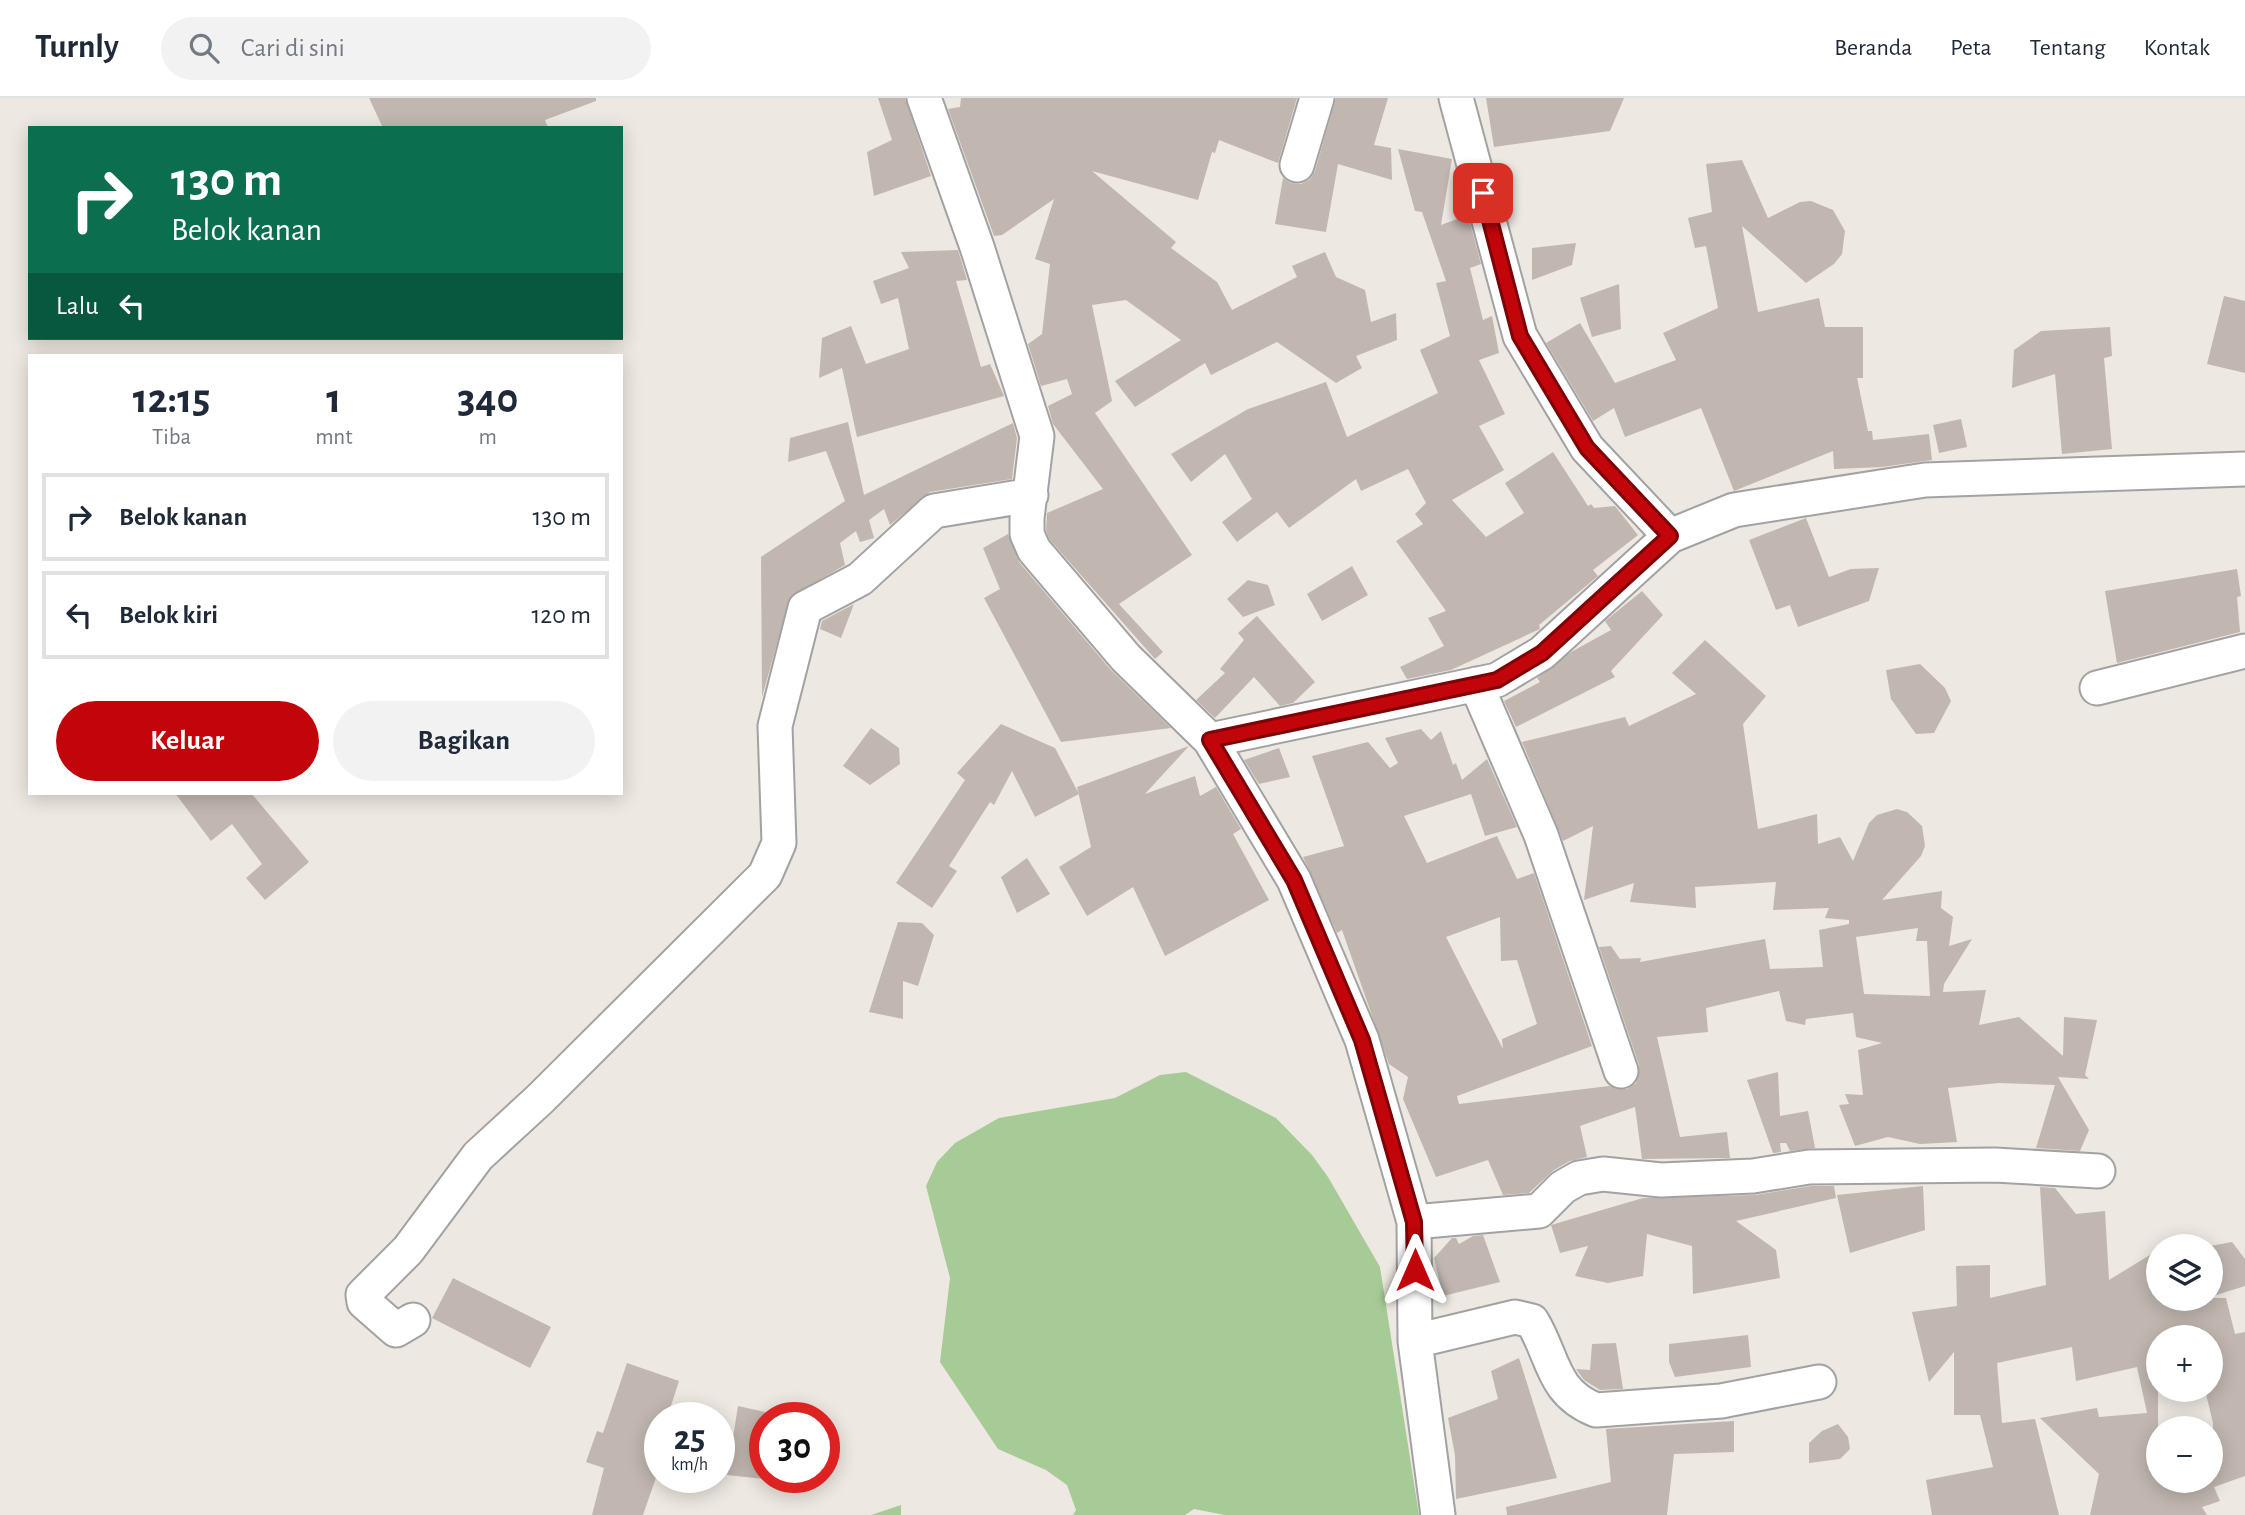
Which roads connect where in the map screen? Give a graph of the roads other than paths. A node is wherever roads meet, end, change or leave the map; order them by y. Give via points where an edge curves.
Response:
1 (924, 98) edge
2 (1317, 98) edge
3 (1456, 98) edge
4 (1297, 165) dead end
5 (2245, 469) edge
6 (1031, 495) junction
7 (1670, 536) junction
8 (2245, 651) edge
9 (1476, 684) junction
10 (2097, 688) dead end
11 (1210, 740) junction
12 (1621, 1071) dead end
13 (2098, 1171) dead end
14 (1414, 1222) junction
15 (413, 1320) dead end
16 (1415, 1341) junction
17 (1819, 1382) dead end
18 (1438, 1515) edge

1 - 6 street via 982,260 1037,436
2 - 4 street
3 - 7 street via 1520,336 1587,448
5 - 7 street via 1925,480 1734,510
6 - 11 street via 1027,534 1034,550 1126,658
6 - 15 street via 934,510 860,579 805,608 775,726 779,843 765,875 478,1156 408,1250 363,1295 364,1302 396,1330
7 - 9 street via 1542,653 1497,680
8 - 10 street
9 - 11 street
9 - 12 street via 1541,835
11 - 14 street via 1294,880 1362,1040
13 - 14 street via 1995,1165 1809,1167 1753,1176 1661,1180 1603,1174 1579,1178 1563,1187 1539,1210
14 - 16 street
16 - 17 street via 1515,1317 1532,1321 1567,1392 1578,1403 1596,1409 1721,1401
16 - 18 street

